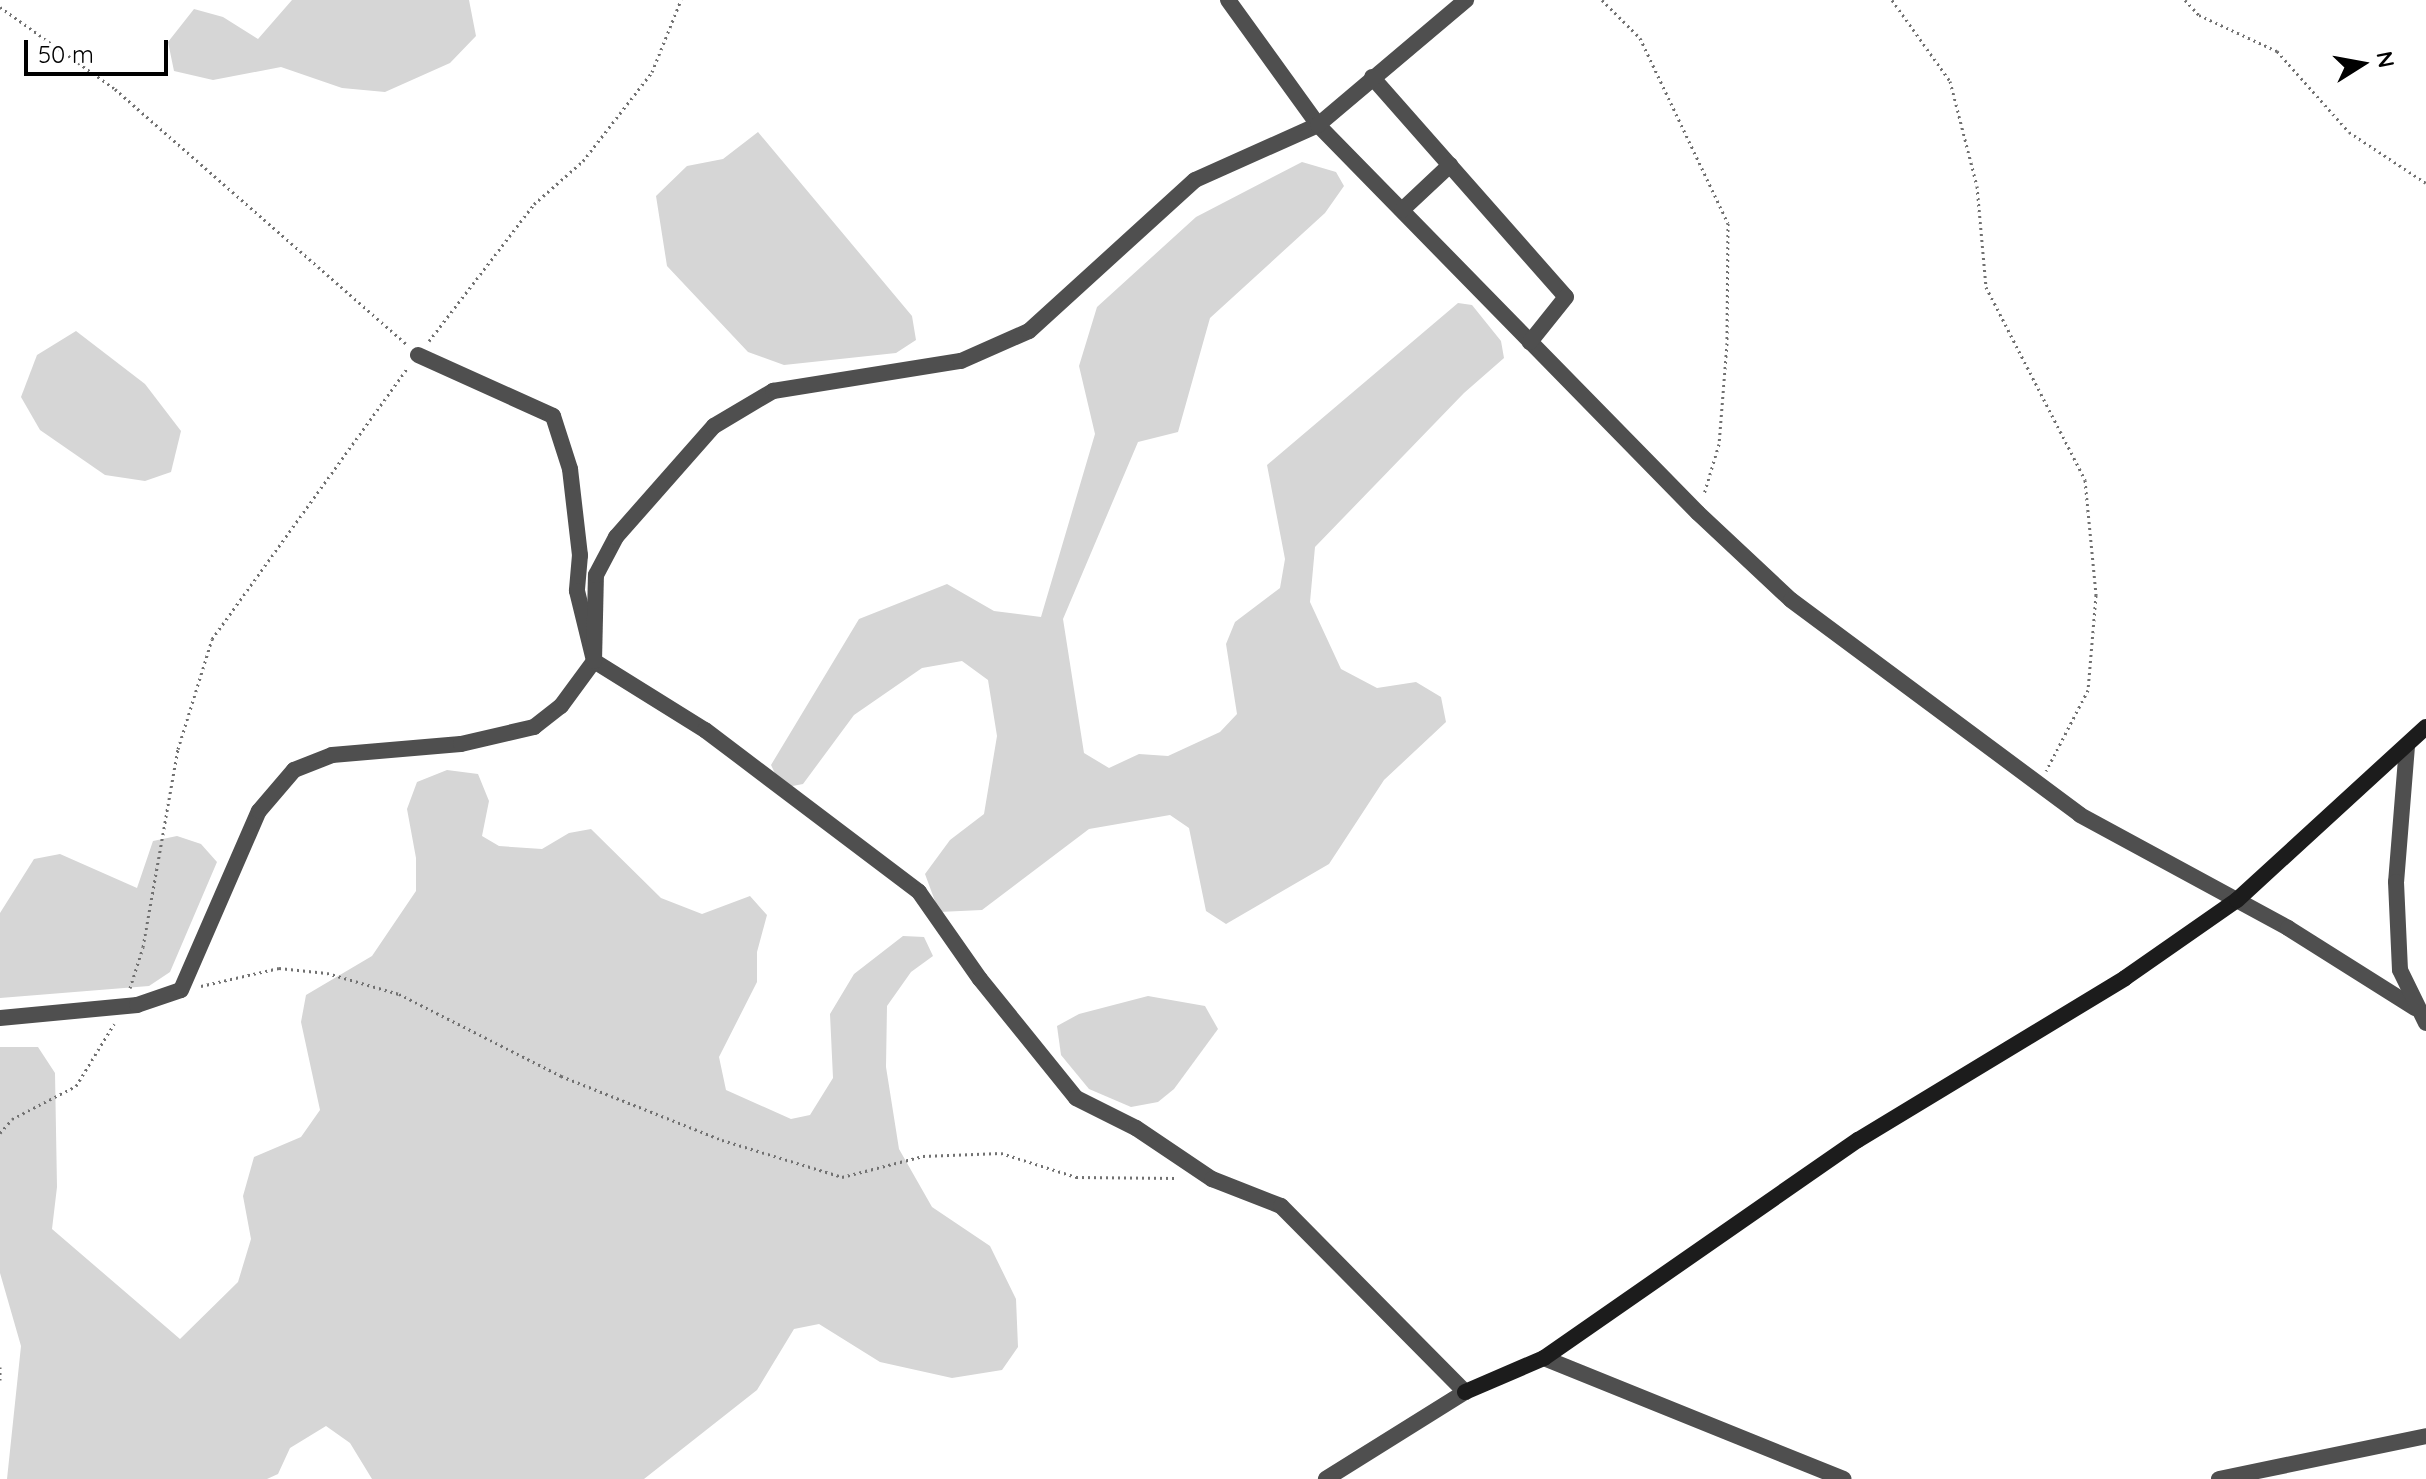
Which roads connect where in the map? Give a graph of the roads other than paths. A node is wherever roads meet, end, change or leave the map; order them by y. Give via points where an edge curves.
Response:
1 (1228, 0) edge
2 (1466, 0) edge
3 (1372, 77) junction
4 (1318, 125) junction
5 (1450, 165) junction
6 (1402, 210) junction
7 (1530, 342) junction
8 (418, 355) road end
9 (594, 661) junction
10 (2426, 727) edge
11 (2407, 746) junction
12 (2237, 900) junction
13 (2415, 1008) junction
14 (0, 1018) edge
15 (2426, 1023) edge
16 (1544, 1358) junction
17 (1465, 1392) junction
18 (2426, 1436) edge
19 (1326, 1479) edge
20 (1843, 1479) edge
21 (2219, 1479) edge

1 - 4 street
2 - 3 street
3 - 4 street
3 - 5 street
4 - 6 street
4 - 9 street via 1195,180 1029,331 961,361 773,391 714,426 616,537 596,575
5 - 6 street
5 - 7 street via 1566,297
6 - 7 street
7 - 12 street via 1791,600 2080,815
8 - 9 street via 553,416 570,469 580,555 577,591
9 - 14 street via 561,706 534,727 461,744 332,755 294,770 259,811 181,990 125,1005
9 - 17 street via 705,730 919,892 980,979 1076,1098 1136,1128 1212,1179 1281,1206
10 - 11 street
11 - 12 street
11 - 13 street via 2396,882 2400,970
12 - 13 street
12 - 16 street via 2125,978 1846,1148
13 - 15 street
16 - 17 street
16 - 20 street
17 - 19 street
18 - 21 street

